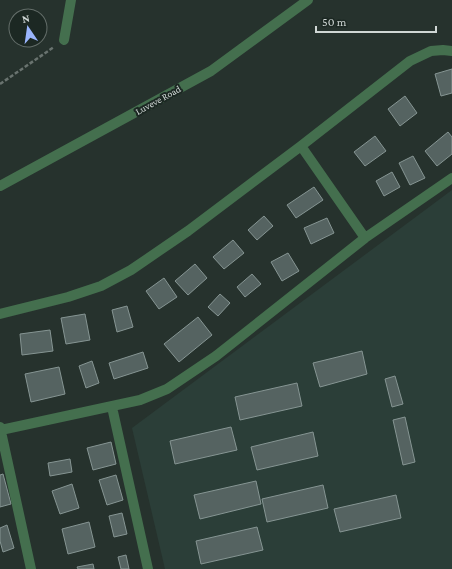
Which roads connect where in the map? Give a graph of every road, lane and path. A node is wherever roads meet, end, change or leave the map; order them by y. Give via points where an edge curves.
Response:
1 (71, 0) edge
2 (308, 0) edge
3 (64, 40) joint
4 (452, 51) edge
5 (0, 84) edge
6 (301, 146) junction
7 (452, 178) edge
8 (0, 186) edge
9 (365, 238) junction
10 (0, 314) edge
11 (112, 407) junction
12 (0, 428) edge
13 (31, 569) edge
14 (148, 569) edge

1 - 3 street
2 - 8 street, Luveve Road via 211,70
3 - 5 path
4 - 6 street via 431,52 410,61
6 - 9 street
6 - 10 street via 188,231 131,270 101,286
7 - 9 street
9 - 11 street via 216,356 167,389 140,400
11 - 12 street
11 - 14 street
12 - 13 street

